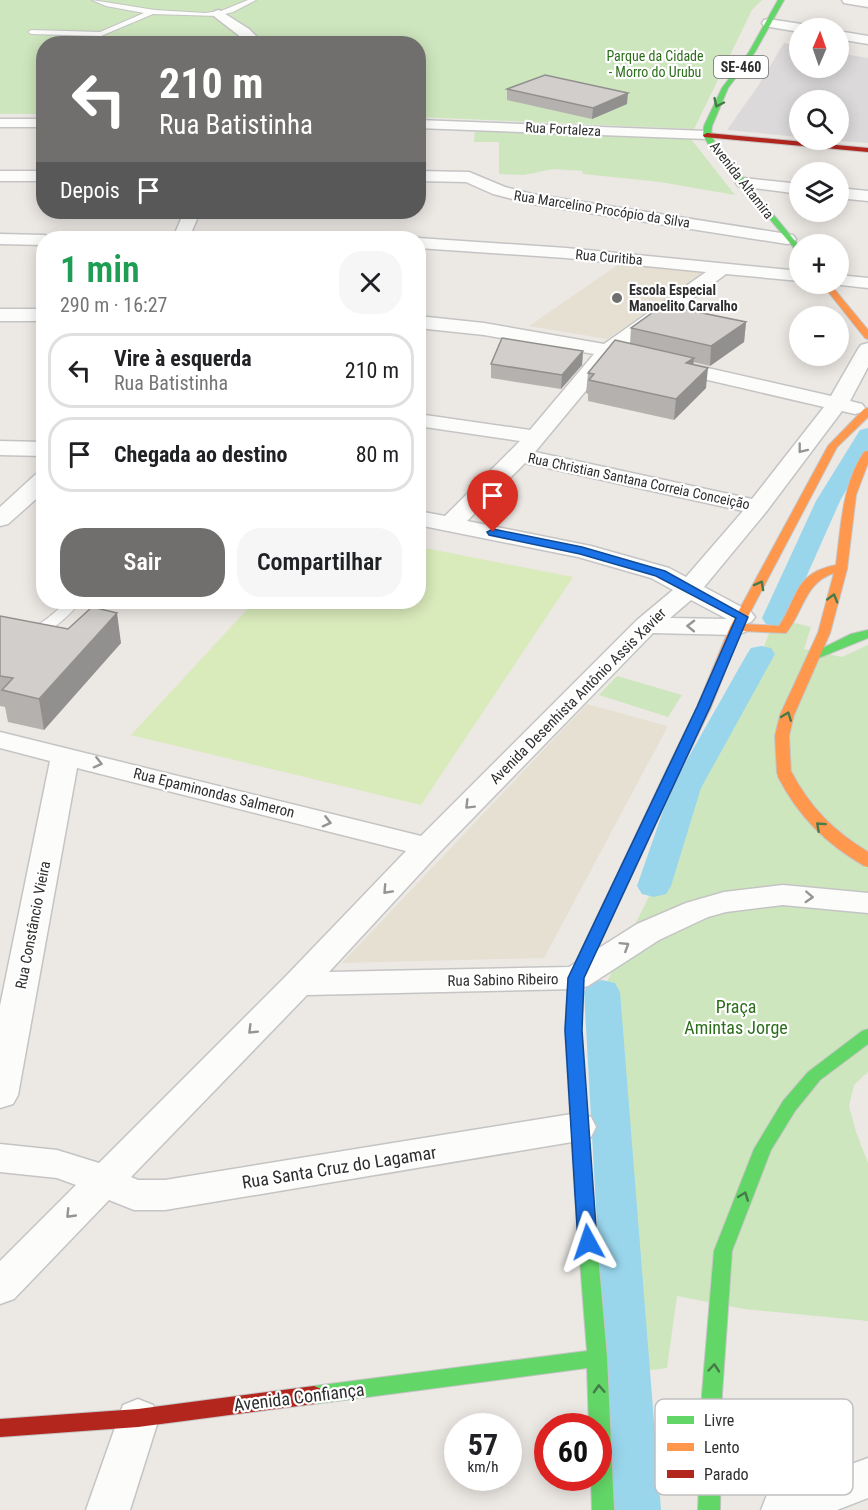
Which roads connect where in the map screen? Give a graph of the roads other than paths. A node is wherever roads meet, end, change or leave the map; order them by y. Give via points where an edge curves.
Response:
1 (96, 0) edge
2 (253, 0) edge
3 (781, 0) edge
4 (849, 0) edge
5 (868, 3) edge
6 (153, 11) junction
7 (219, 14) junction
8 (768, 23) junction
9 (789, 26) edge
10 (31, 32) dead end
11 (251, 36) edge
12 (849, 37) edge
13 (868, 40) edge
14 (0, 123) edge
15 (36, 123) edge
16 (426, 124) edge
17 (707, 135) junction
18 (868, 150) edge
19 (0, 176) edge
20 (36, 176) edge
21 (426, 176) edge
22 (744, 183) junction
23 (789, 188) edge
24 (849, 194) edge
25 (868, 196) edge
26 (0, 239) edge
27 (787, 239) joint
28 (36, 240) edge
29 (426, 244) edge
30 (723, 268) junction
31 (789, 275) edge
32 (849, 281) edge
33 (868, 283) edge
34 (834, 294) edge
35 (0, 315) edge
36 (36, 315) edge
37 (426, 323) edge
38 (868, 336) edge
39 (868, 349) edge
40 (608, 351) junction
41 (838, 403) junction
42 (868, 411) edge
43 (426, 421) edge
44 (535, 437) junction
45 (0, 448) edge
46 (36, 449) edge
47 (520, 454) junction
48 (868, 454) edge
49 (36, 486) edge
50 (758, 507) junction
51 (0, 519) edge
52 (426, 519) edge
53 (451, 524) junction
54 (841, 568) junction
55 (691, 587) junction
56 (66, 609) edge
57 (739, 622) junction
58 (646, 625) junction
59 (868, 634) edge
60 (0, 636) edge
61 (817, 654) junction
62 (0, 740) edge
63 (65, 755) junction
64 (427, 847) junction
65 (868, 860) edge
66 (868, 903) edge
67 (576, 978) junction
68 (298, 984) junction
69 (868, 1035) edge
70 (0, 1095) edge
71 (578, 1127) junction
72 (0, 1158) edge
73 (102, 1180) junction
74 (0, 1287) edge
75 (597, 1358) junction
76 (712, 1399) edge
77 (138, 1418) junction
78 (0, 1428) edge
79 (868, 1478) edge
80 (853, 1484) edge
81 (709, 1495) edge
82 (823, 1495) edge
83 (108, 1510) edge
84 (603, 1510) edge
85 (709, 1510) edge
86 (783, 1510) edge

1 - 6 lane via 114,7
2 - 7 lane
3 - 8 main road, SE-460
4 - 5 street
6 - 7 lane
6 - 10 lane via 101,34
7 - 11 street
8 - 9 street
8 -> 17 main road, SE-460 via 725,88
12 - 13 street
14 - 15 street
16 - 17 street, Rua Fortaleza
17 - 18 main road via 740,134
17 - 22 main road, Avenida Altamira
19 - 20 street
21 - 27 street, Rua Marcelino Procópio da Silva via 469,177 499,191 532,199
22 - 23 street
22 - 27 main road, Avenida Altamira
24 - 25 street
26 - 28 street
29 - 30 street, Rua Curitiba
30 - 31 street, Rua Curitiba
30 - 40 street
32 - 33 street
34 - 38 main road
35 - 36 street
37 - 40 street
39 - 41 street, Avenida Desenhista Antônio Assis Xavier
40 - 41 street
40 - 44 street
41 - 42 street
41 -> 50 street, Avenida Desenhista Antônio Assis Xavier
57 -> 42 main road via 833,446
43 - 44 street
44 - 47 street
45 - 46 street
47 - 50 street, Rua Christian Santana Correia Conceição
47 - 53 street
48 - 54 main road via 849,501
49 - 51 street
50 - 55 street, Avenida Desenhista Antônio Assis Xavier
52 - 53 street
53 - 55 street via 609,558
54 - 57 main road via 821,571 812,579 782,630
61 -> 54 main road
55 - 57 street
55 - 58 street, Avenida Desenhista Antônio Assis Xavier
56 - 60 lane via 33,635
57 -> 58 street
57 - 67 main road via 704,707
58 -> 64 street, Avenida Desenhista Antônio Assis Xavier
59 - 61 main road
65 -> 61 main road, bridge via 819,826 795,798 784,773 782,727
62 - 63 street, Rua Epaminondas Salmeron
63 -> 64 street, Rua Epaminondas Salmeron
63 - 70 street, Rua Constâncio Vieira
64 -> 68 street, Avenida Desenhista Antônio Assis Xavier
67 -> 66 street, Rua Sabino Ribeiro via 648,932 724,902 783,895
67 - 68 street, Rua Sabino Ribeiro
67 - 71 main road via 573,1030
68 -> 73 street, Avenida Desenhista Antônio Assis Xavier
76 -> 69 main road via 723,1251 763,1149 789,1106 814,1076
71 - 73 street, Rua Santa Cruz do Lagamar via 165,1195 134,1195
71 - 75 main road
72 - 73 street, Rua Santa Cruz do Lagamar via 57,1164
73 -> 74 street, Avenida Desenhista Antônio Assis Xavier
75 - 77 main road, Avenida Confiança
84 -> 75 main road
77 - 78 main road, Avenida Confiança
77 - 83 street
79 - 80 street
85 -> 81 main road
82 - 86 street

